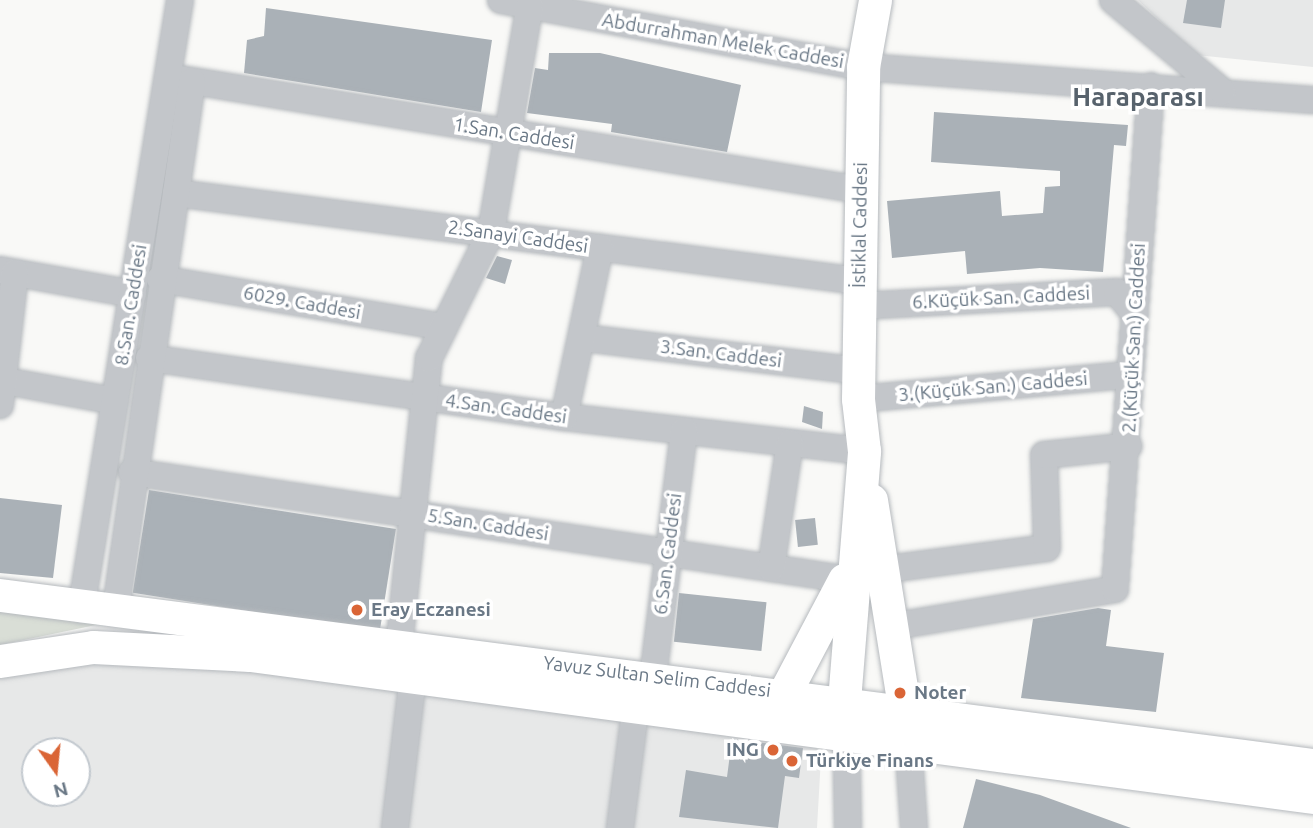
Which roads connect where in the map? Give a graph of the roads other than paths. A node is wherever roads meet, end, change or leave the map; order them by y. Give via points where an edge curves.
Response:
1 (180, 0) edge
2 (501, 0) edge
3 (875, 0) edge
4 (1113, 0) edge
5 (530, 5) junction
6 (582, 7) edge
7 (863, 66) junction
8 (180, 80) junction
9 (1151, 86) junction
10 (1222, 91) junction
11 (1313, 100) edge
12 (509, 132) junction
13 (860, 190) junction
14 (176, 193) junction
15 (491, 232) junction
16 (600, 248) junction
17 (7, 272) edge
18 (159, 279) junction
19 (133, 294) junction
20 (859, 294) junction
21 (1133, 312) junction
22 (444, 327) junction
23 (583, 338) junction
24 (149, 358) junction
25 (1129, 375) junction
26 (858, 385) junction
27 (1, 388) edge
28 (426, 397) junction
29 (115, 401) junction
30 (564, 417) junction
31 (684, 431) junction
32 (790, 443) junction
33 (1129, 446) junction
34 (864, 451) junction
35 (132, 472) junction
36 (414, 514) junction
37 (668, 552) junction
38 (848, 565) junction
39 (771, 568) junction
40 (880, 570) junction
41 (0, 595) edge
42 (81, 610) junction
43 (115, 614) junction
44 (889, 627) junction
45 (0, 661) edge
46 (406, 662) junction
47 (644, 691) junction
48 (785, 692) junction
49 (846, 716) junction
50 (907, 726) junction
51 (1313, 765) edge
52 (1313, 797) edge
53 (396, 828) edge
54 (620, 828) edge
55 (848, 828) edge
56 (914, 828) edge

1 - 8 street, 8.San. Caddesi
2 - 5 street, Abdurrahman Melek Caddesi
3 - 7 main road, İstiklal Caddesi
4 - 10 street
5 - 6 street, Abdurrahman Melek Caddesi
5 - 12 street
6 - 7 street, Abdurrahman Melek Caddesi
7 - 9 street, Abdurrahman Melek Caddesi
7 - 13 main road, İstiklal Caddesi
8 - 12 street, 1.San. Caddesi
8 - 14 street, 8.San. Caddesi
8 - 19 street, 8.San. Caddesi
9 - 10 street, Abdurrahman Melek Caddesi
9 - 21 street, 2.(Küçük San.) Caddesi
10 - 11 street, Abdurrahman Melek Caddesi
12 - 13 street, 1.San. Caddesi
12 - 15 street
13 - 20 main road, İstiklal Caddesi
14 - 15 street, 2.Sanayi Caddesi
14 - 18 street, 8.San. Caddesi
15 - 16 street, 2.Sanayi Caddesi
15 - 22 street
16 - 20 street, 2.Sanayi Caddesi
16 - 23 street
17 - 19 street
17 - 27 street
18 - 22 street, 6029. Caddesi
18 - 24 street, 8.San. Caddesi
19 - 29 street, 8.San. Caddesi
20 - 21 street, 6.Küçük San. Caddesi via 1117,292
20 - 26 main road, İstiklal Caddesi
21 - 25 street, 2.(Küçük San.) Caddesi
22 - 28 street via 429,358
23 - 26 street, 3.San. Caddesi
23 - 30 street
24 - 28 street, 4.San. Caddesi
24 - 35 street, 8.San. Caddesi
25 - 26 street, 3.(Küçük San.) Caddesi
25 - 33 street, 2.(Küçük San.) Caddesi
26 - 34 main road, İstiklal Caddesi
27 - 29 street
28 - 30 street, 4.San. Caddesi
28 - 36 street
29 - 42 street, 8.San. Caddesi
30 - 31 street, 4.San. Caddesi
31 - 32 street, 4.San. Caddesi
31 - 37 street, 6.San. Caddesi
32 - 34 street, 4.San. Caddesi
32 - 39 street
33 - 40 street via 1044,455 1047,548
33 - 44 street, 2.(Küçük San.) Caddesi via 1115,589
34 - 38 main road, İstiklal Caddesi
34 - 40 main road, İstiklal Caddesi
35 - 36 street, 5.San. Caddesi
35 - 43 street, 8.San. Caddesi
36 - 37 street, 5.San. Caddesi
36 - 46 street
37 - 39 street, 5.San. Caddesi
37 - 47 street, 6.San. Caddesi
38 - 39 street, 5.San. Caddesi
38 - 48 main road, İstiklal Caddesi
38 - 49 main road, İstiklal Caddesi
40 - 44 main road, İstiklal Caddesi
41 - 42 main road, Yavuz Sultan Selim Caddesi
42 - 43 main road, Yavuz Sultan Selim Caddesi
43 - 46 main road, Yavuz Sultan Selim Caddesi
44 - 50 main road, İstiklal Caddesi
45 - 46 main road, Yavuz Sultan Selim Caddesi via 93,647
46 - 47 main road, Yavuz Sultan Selim Caddesi
46 - 53 street
47 - 48 main road, Yavuz Sultan Selim Caddesi
47 - 49 main road, Yavuz Sultan Selim Caddesi
47 - 54 street, 6.San. Caddesi
48 - 49 main road, Yavuz Sultan Selim Caddesi
49 - 50 main road, Yavuz Sultan Selim Caddesi
49 - 55 street
50 - 51 main road, Yavuz Sultan Selim Caddesi
50 - 52 main road, Yavuz Sultan Selim Caddesi
50 - 56 street

